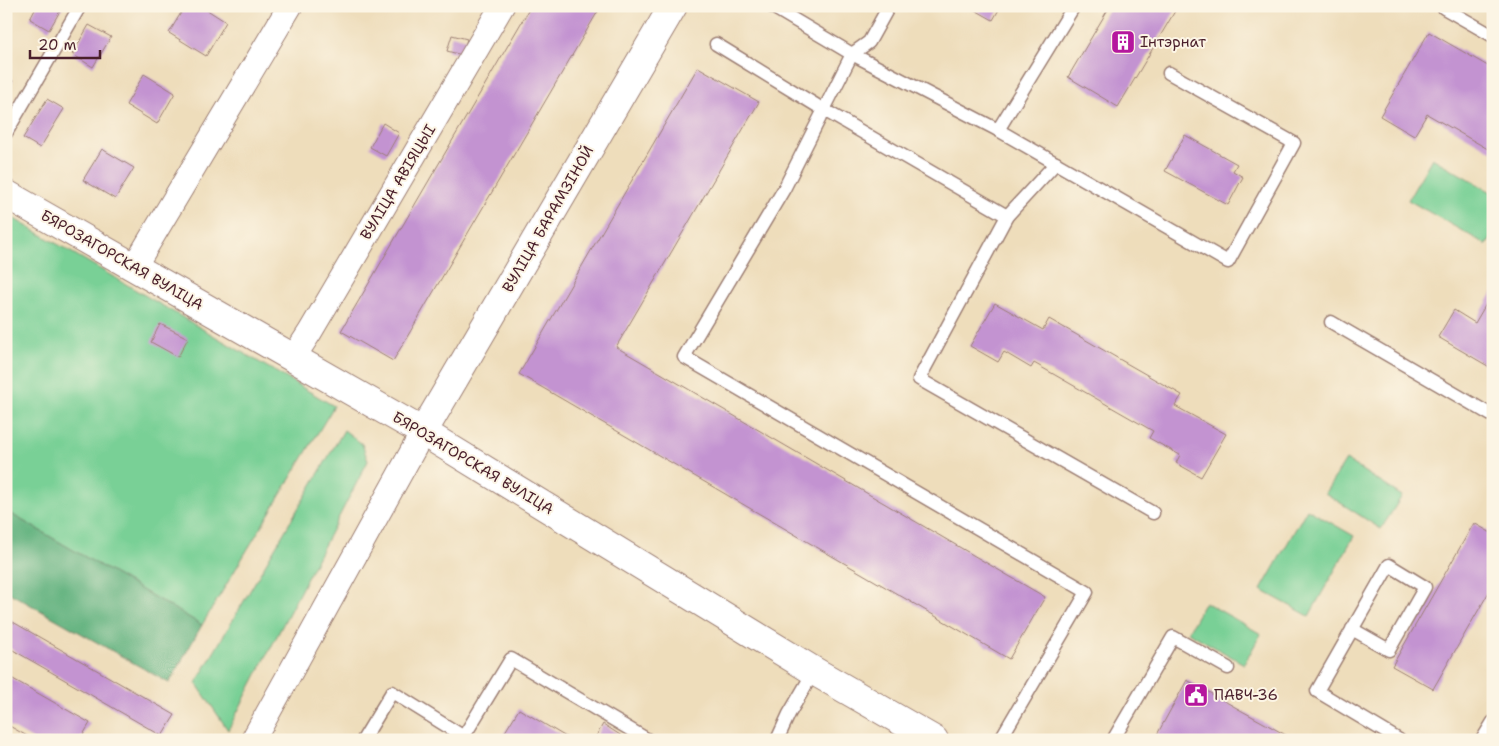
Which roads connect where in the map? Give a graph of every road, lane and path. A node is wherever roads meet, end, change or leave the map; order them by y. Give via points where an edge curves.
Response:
1 (80, 6) edge
2 (290, 6) edge
3 (502, 6) edge
4 (673, 6) edge
5 (771, 6) edge
6 (889, 6) edge
7 (1074, 6) edge
8 (1444, 8) dead end
9 (1493, 36) edge
10 (716, 44) dead end
11 (852, 54) junction
12 (1169, 73) dead end
13 (824, 110) junction
14 (998, 130) junction
15 (6, 133) edge
16 (1056, 163) junction
17 (6, 194) edge
18 (1007, 216) junction
19 (134, 267) junction
20 (1331, 322) dead end
21 (293, 358) junction
22 (1493, 416) edge
23 (423, 432) junction
24 (1153, 513) dead end
25 (1352, 629) junction
26 (1228, 668) dead end
27 (814, 671) junction
28 (1493, 722) edge
29 (467, 738) edge
30 (252, 740) edge
31 (363, 740) edge
32 (648, 740) edge
33 (777, 740) edge
34 (934, 740) edge
35 (1000, 740) edge
36 (1113, 740) edge
37 (1399, 740) edge
38 (1482, 740) edge

1 - 15 lane
2 - 19 street
3 - 21 street, ВУЛІЦА АВІЯЦЫІ
4 - 23 street, ВУЛІЦА БАРАМЗІНОЙ
5 - 11 lane
6 - 11 lane via 869,42
7 - 14 lane
8 - 9 lane
10 - 13 lane
11 - 13 lane
11 - 14 lane
12 - 16 lane via 1294,142 1228,262
13 - 18 lane
13 - 35 lane via 784,189 684,357 1087,592
14 - 16 lane
16 - 18 lane
17 - 19 street, БЯРОЗАГОРСКАЯ ВУЛІЦА
18 - 24 lane via 919,379
19 - 21 street, БЯРОЗАГОРСКАЯ ВУЛІЦА
20 - 22 lane
21 - 23 street, БЯРОЗАГОРСКАЯ ВУЛІЦА
23 - 27 street, БЯРОЗАГОРСКАЯ ВУЛІЦА
23 - 30 street
25 - 25 lane via 1389,565 1425,587 1389,650
25 - 37 lane via 1317,691
26 - 36 lane via 1173,637
27 - 33 lane
27 - 34 street, БЯРОЗАГОРСКАЯ ВУЛІЦА
28 - 38 lane
29 - 31 lane via 392,692
29 - 32 lane via 511,659

